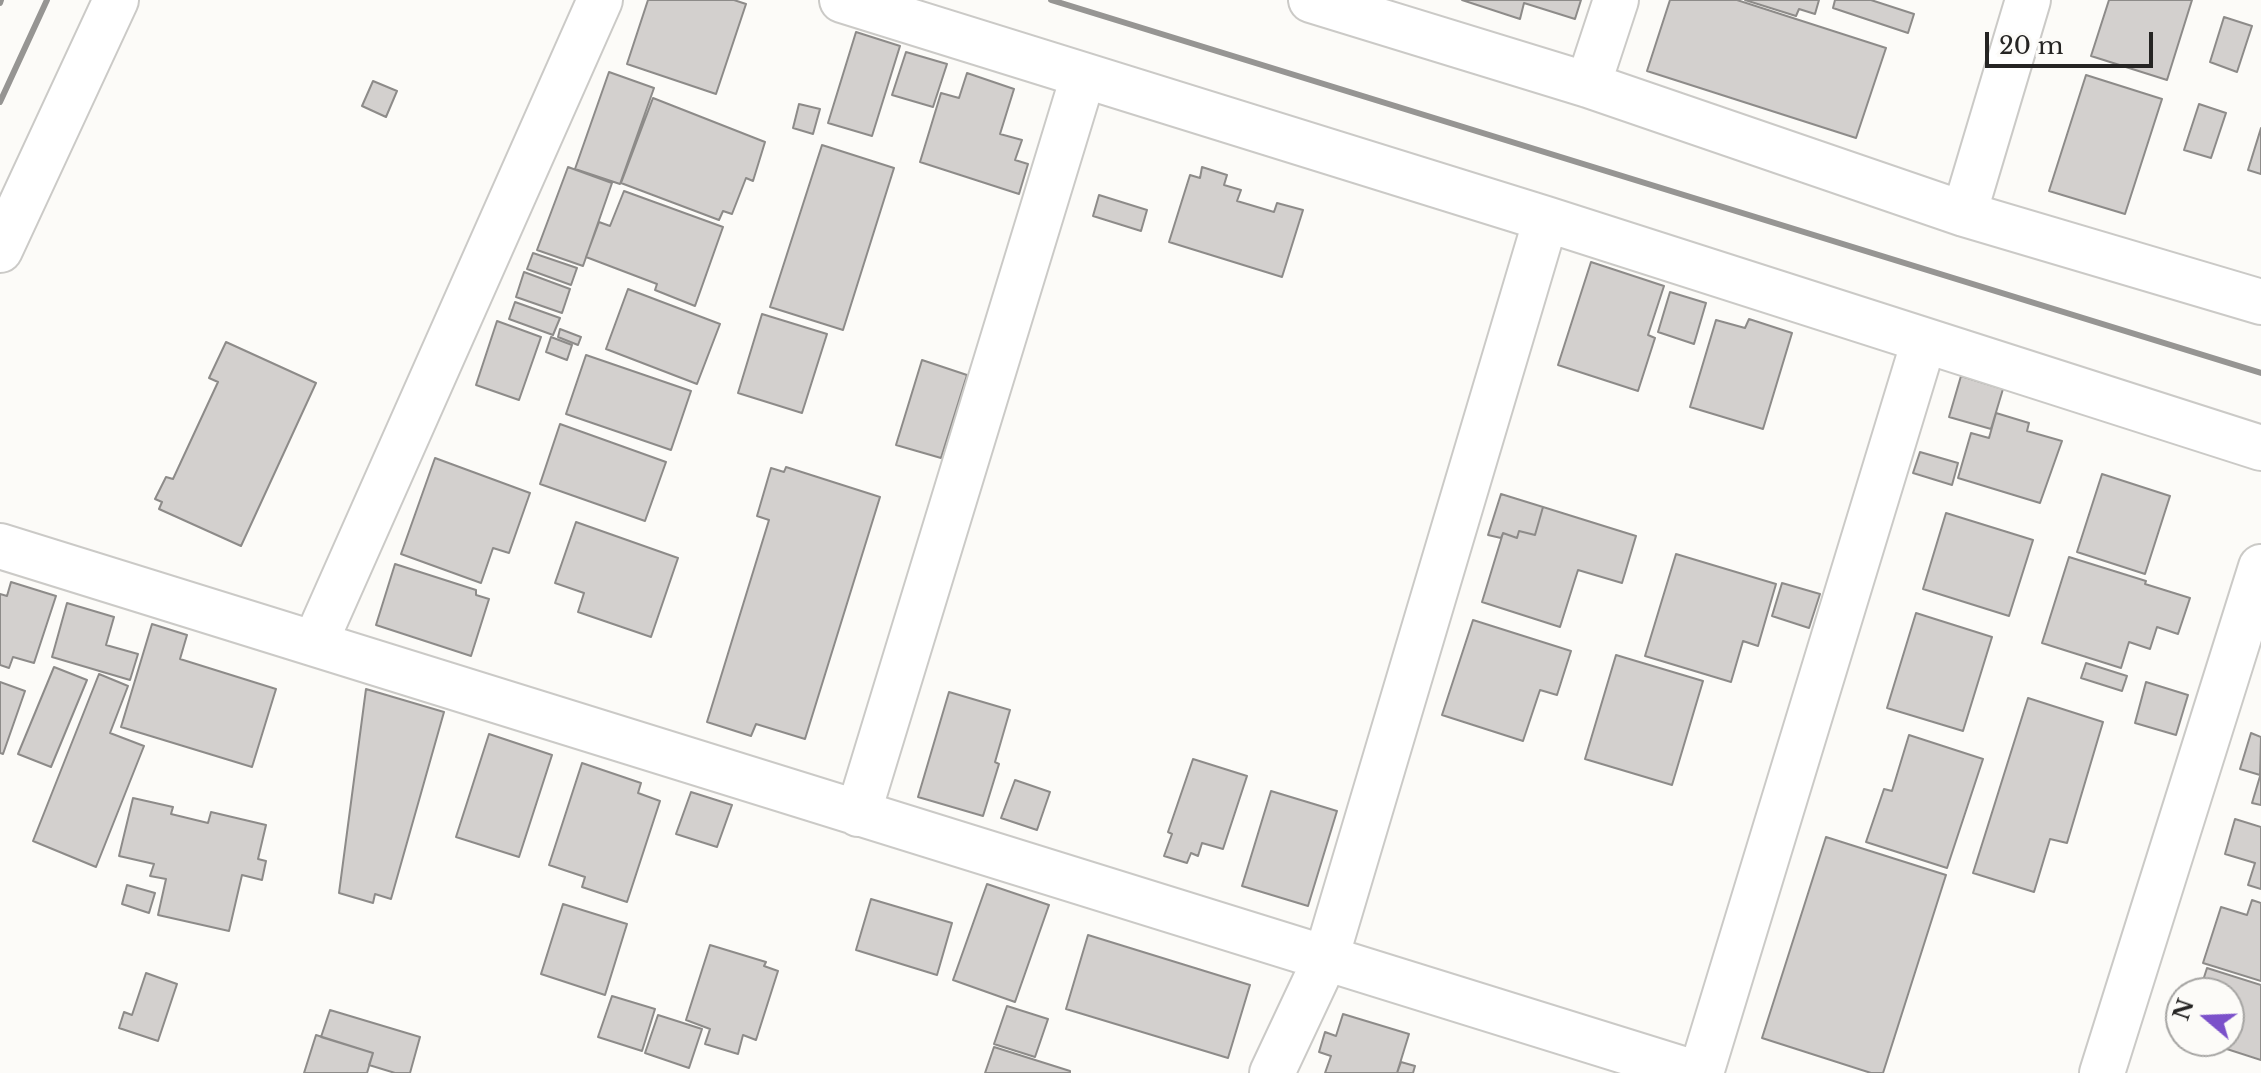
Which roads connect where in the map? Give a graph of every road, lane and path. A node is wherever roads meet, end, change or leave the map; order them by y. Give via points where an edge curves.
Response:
1 (116, 0) edge
2 (600, 0) edge
3 (842, 0) edge
4 (1311, 0) edge
5 (1616, 0) edge
6 (2028, 0) edge
7 (1083, 77) junction
8 (1588, 85) junction
9 (1964, 214) junction
10 (1546, 219) junction
11 (0, 250) edge
12 (2261, 302) edge
13 (1924, 341) junction
14 (2261, 448) edge
15 (0, 546) edge
16 (2261, 567) edge
17 (315, 643) junction
18 (858, 814) junction
19 (1326, 958) junction
20 (1272, 1073) edge
21 (1698, 1073) edge
22 (2102, 1073) edge

1 - 11 street
2 - 17 street
3 - 7 street
4 - 8 street
5 - 8 street
6 - 9 street
7 - 10 street
7 - 18 street
8 - 9 street
9 - 12 street
10 - 13 street
10 - 19 street
13 - 14 street
13 - 21 street
15 - 17 street
16 - 22 street
17 - 18 street
18 - 19 street
19 - 20 street
19 - 21 street

